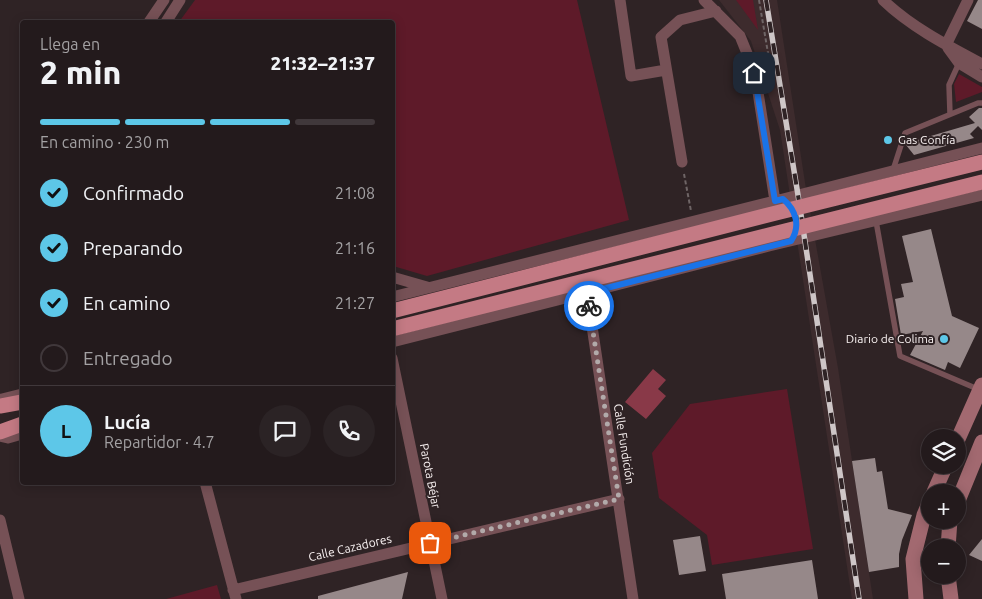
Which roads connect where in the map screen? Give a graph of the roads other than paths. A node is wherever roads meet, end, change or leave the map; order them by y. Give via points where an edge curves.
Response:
1 (164, 0) edge
2 (180, 0) edge
3 (620, 0) edge
4 (704, 0) edge
5 (883, 0) edge
6 (968, 0) edge
7 (716, 11) junction
8 (151, 20) edge
9 (167, 20) edge
10 (946, 45) junction
11 (959, 63) junction
12 (982, 64) edge
13 (666, 70) junction
14 (982, 76) edge
15 (982, 103) edge
16 (950, 114) junction
17 (981, 150) edge
18 (682, 162) road end
19 (893, 170) junction
20 (982, 182) edge
21 (829, 187) junction
22 (982, 194) edge
23 (779, 200) junction
24 (876, 221) junction
25 (836, 230) junction
26 (791, 241) junction
27 (395, 278) edge
28 (429, 287) junction
29 (587, 293) junction
30 (395, 296) edge
31 (395, 310) edge
32 (395, 328) edge
33 (395, 341) edge
34 (395, 373) edge
35 (981, 387) edge
36 (20, 395) edge
37 (0, 400) edge
38 (20, 402) edge
39 (0, 406) edge
40 (20, 425) edge
41 (963, 429) edge
42 (0, 432) edge
43 (20, 435) edge
44 (0, 436) edge
45 (982, 442) edge
46 (965, 484) edge
47 (206, 485) edge
48 (619, 499) junction
49 (0, 520) edge
50 (921, 527) edge
51 (430, 543) junction
52 (949, 584) edge
53 (234, 594) edge
54 (440, 598) edge
55 (19, 599) edge
56 (633, 599) edge
57 (916, 599) edge
58 (951, 599) edge

1 - 8 street
2 - 9 street
3 - 13 street via 631,76
4 - 7 street
5 - 10 street via 895,12
6 - 10 street
7 - 13 street via 680,20 661,37
7 - 23 street via 740,36 754,73
10 - 11 street
10 - 12 street
11 - 14 street
11 - 16 lane via 949,85
13 - 18 street
15 - 16 lane
16 - 19 lane via 905,132
17 - 19 street
17 - 31 main road, bridge via 824,200
19 - 21 street
20 - 32 main road, bridge
21 - 23 street
21 - 25 street via 820,196 818,209 827,227
22 - 24 street
23 - 26 street via 791,206 797,223
23 - 28 street
24 - 25 street
24 - 35 lane via 900,356
25 - 26 street
26 - 29 street
27 - 28 street
28 - 30 street
29 - 33 street
29 - 48 street, Calle Fundición
34 - 51 street, Parota Béjar
35 - 41 main road
36 - 37 street
38 - 39 main road
40 - 42 main road
43 - 44 street via 8,438
45 - 46 main road
47 - 53 street
48 - 51 street, Calle Cazadores
48 - 56 street, Calle Fundición
49 - 55 street
50 - 57 main road via 913,559
51 - 53 street, Calle Cazadores
51 - 54 street, Parota Béjar
52 - 58 main road

